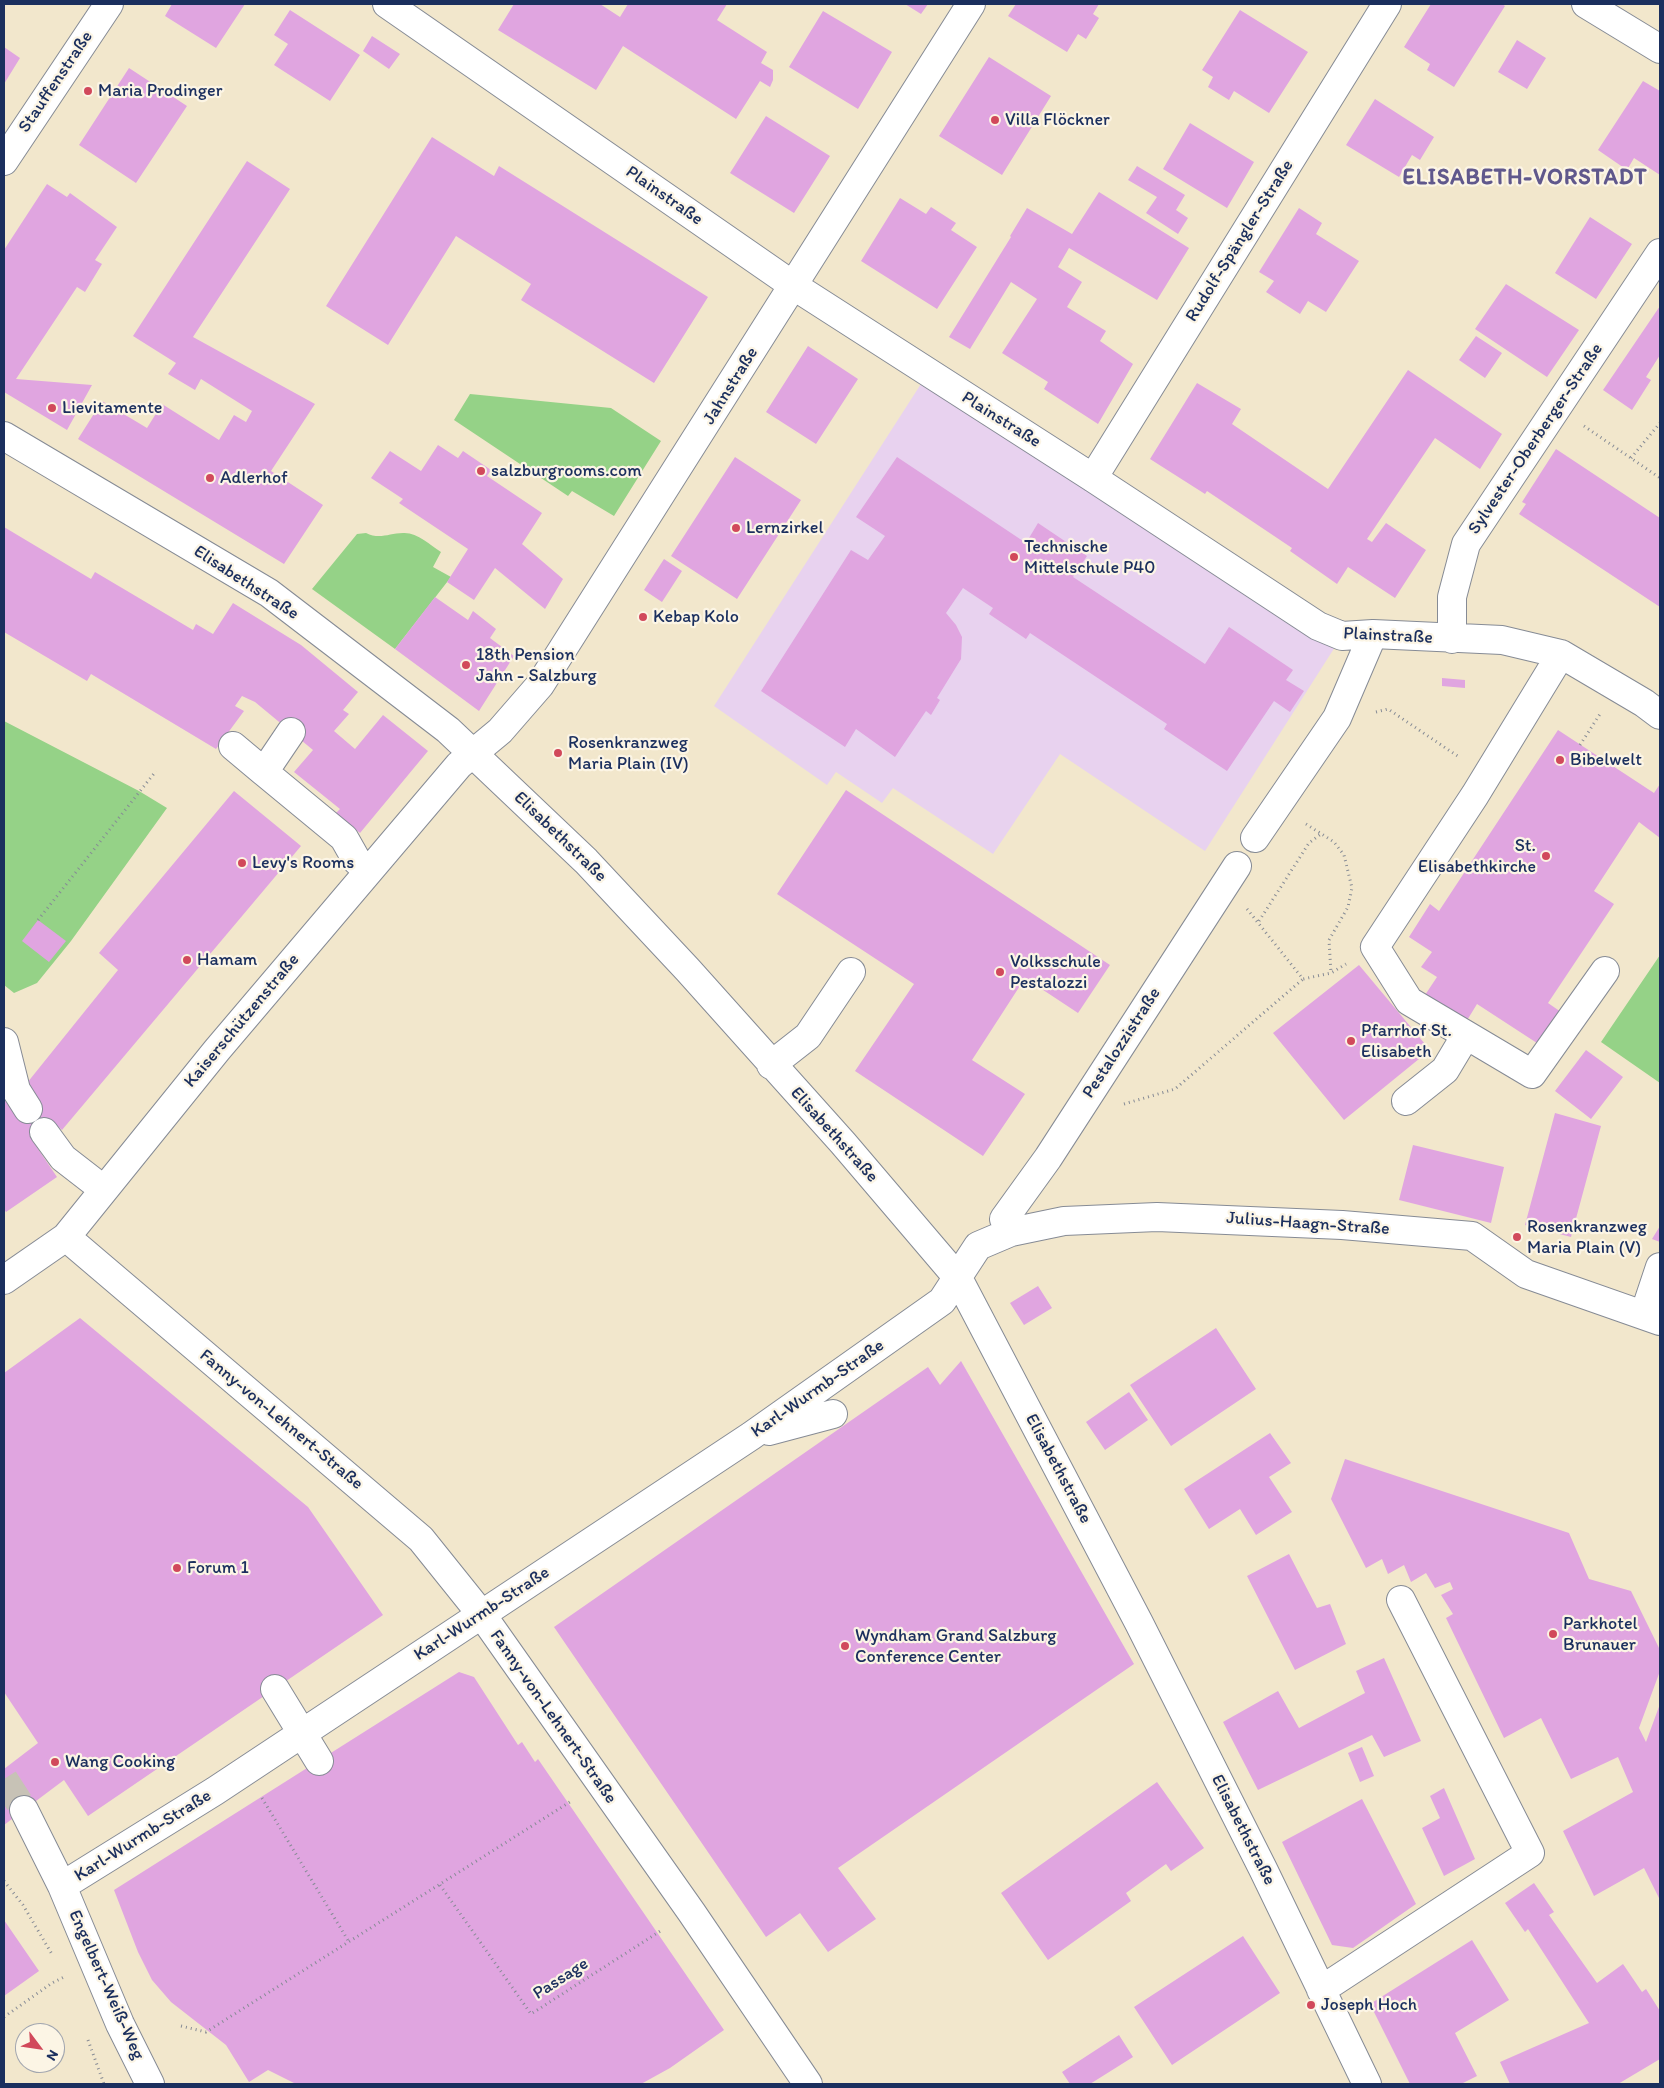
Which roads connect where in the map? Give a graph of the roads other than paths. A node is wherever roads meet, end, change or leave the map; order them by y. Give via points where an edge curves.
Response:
1 (109, 4) edge
2 (387, 4) edge
3 (971, 4) edge
4 (1387, 4) edge
5 (1586, 4) edge
6 (1660, 49) edge
7 (4, 161) edge
8 (1660, 253) edge
9 (794, 286) junction
10 (4, 436) edge
11 (1093, 478) junction
12 (1374, 634) junction
13 (1452, 639) junction
14 (1561, 654) junction
15 (1660, 715) edge
16 (291, 732) dead end
17 (232, 746) dead end
18 (473, 754) junction
19 (264, 772) junction
20 (1255, 838) dead end
21 (368, 871) junction
22 (1230, 875) road end
23 (851, 972) dead end
24 (1605, 972) dead end
25 (1466, 1035) junction
26 (4, 1042) edge
27 (771, 1066) junction
28 (1406, 1101) dead end
29 (28, 1110) dead end
30 (44, 1132) dead end
31 (103, 1189) junction
32 (1004, 1219) dead end
33 (66, 1238) junction
34 (1660, 1267) edge
35 (958, 1278) junction
36 (4, 1280) edge
37 (1652, 1318) edge
38 (833, 1414) dead end
39 (751, 1436) junction
40 (1401, 1600) dead end
41 (482, 1615) junction
42 (275, 1689) dead end
43 (303, 1732) junction
44 (319, 1761) dead end
45 (24, 1810) tunnel mouth
46 (62, 1886) junction
47 (1321, 1990) junction
48 (150, 2084) edge
49 (808, 2084) edge
50 (1367, 2084) edge

1 - 7 street, Stauffenstraße
2 - 9 street, Plainstraße
3 - 9 street, Jahnstraße
4 - 11 street, Rudolf-Spängler-Straße
5 - 6 street
8 - 13 street, Sylvester-Oberberger-Straße via 1466,544 1452,597
9 - 11 street, Plainstraße
9 - 18 street, Jahnstraße via 540,685 500,731
10 - 18 street, Elisabethstraße via 269,593 448,730
11 - 12 street, Plainstraße via 1318,626 1342,636
12 - 13 street, Plainstraße
12 - 20 street via 1337,718
13 - 14 street, Plainstraße via 1502,640
14 - 15 street, Plainstraße
14 - 25 street via 1476,794 1375,947 1408,1001
16 - 19 street
17 - 19 street
18 - 21 street, Kaiserschützenstraße via 459,764
18 - 27 street, Elisabethstraße via 586,861 688,970 719,1018
19 - 21 street via 344,838
21 - 31 street, Kaiserschützenstraße
22 - 32 street, Pestalozzistraße via 1024,1194
23 - 27 street via 808,1036
24 - 25 street via 1532,1074
25 - 28 street via 1445,1070
26 - 29 street via 16,1090
27 - 35 street, Elisabethstraße via 843,1143
30 - 31 street via 63,1158
31 - 33 street, Kaiserschützenstraße
33 - 36 street, Kaiserschützenstraße
33 - 41 street, Fanny-von-Lehnert-Straße via 421,1539
34 - 37 street
35 - 37 street, Julius-Haagn-Straße via 978,1246 1011,1232 1064,1221 1158,1217 1260,1220 1472,1236 1526,1274
35 - 39 street, Karl-Wurmb-Straße via 942,1301
35 - 47 street, Elisabethstraße via 1138,1623
38 - 39 street
39 - 41 street, Karl-Wurmb-Straße
40 - 47 street via 1530,1852
41 - 43 street, Karl-Wurmb-Straße
41 - 49 street, Fanny-von-Lehnert-Straße
42 - 43 street
43 - 44 street
43 - 46 street, Karl-Wurmb-Straße
45 - 46 street, Karl-Wurmb-Straße
46 - 48 street, Engelbert-Weiß-Weg via 120,2024
47 - 50 street, Elisabethstraße

